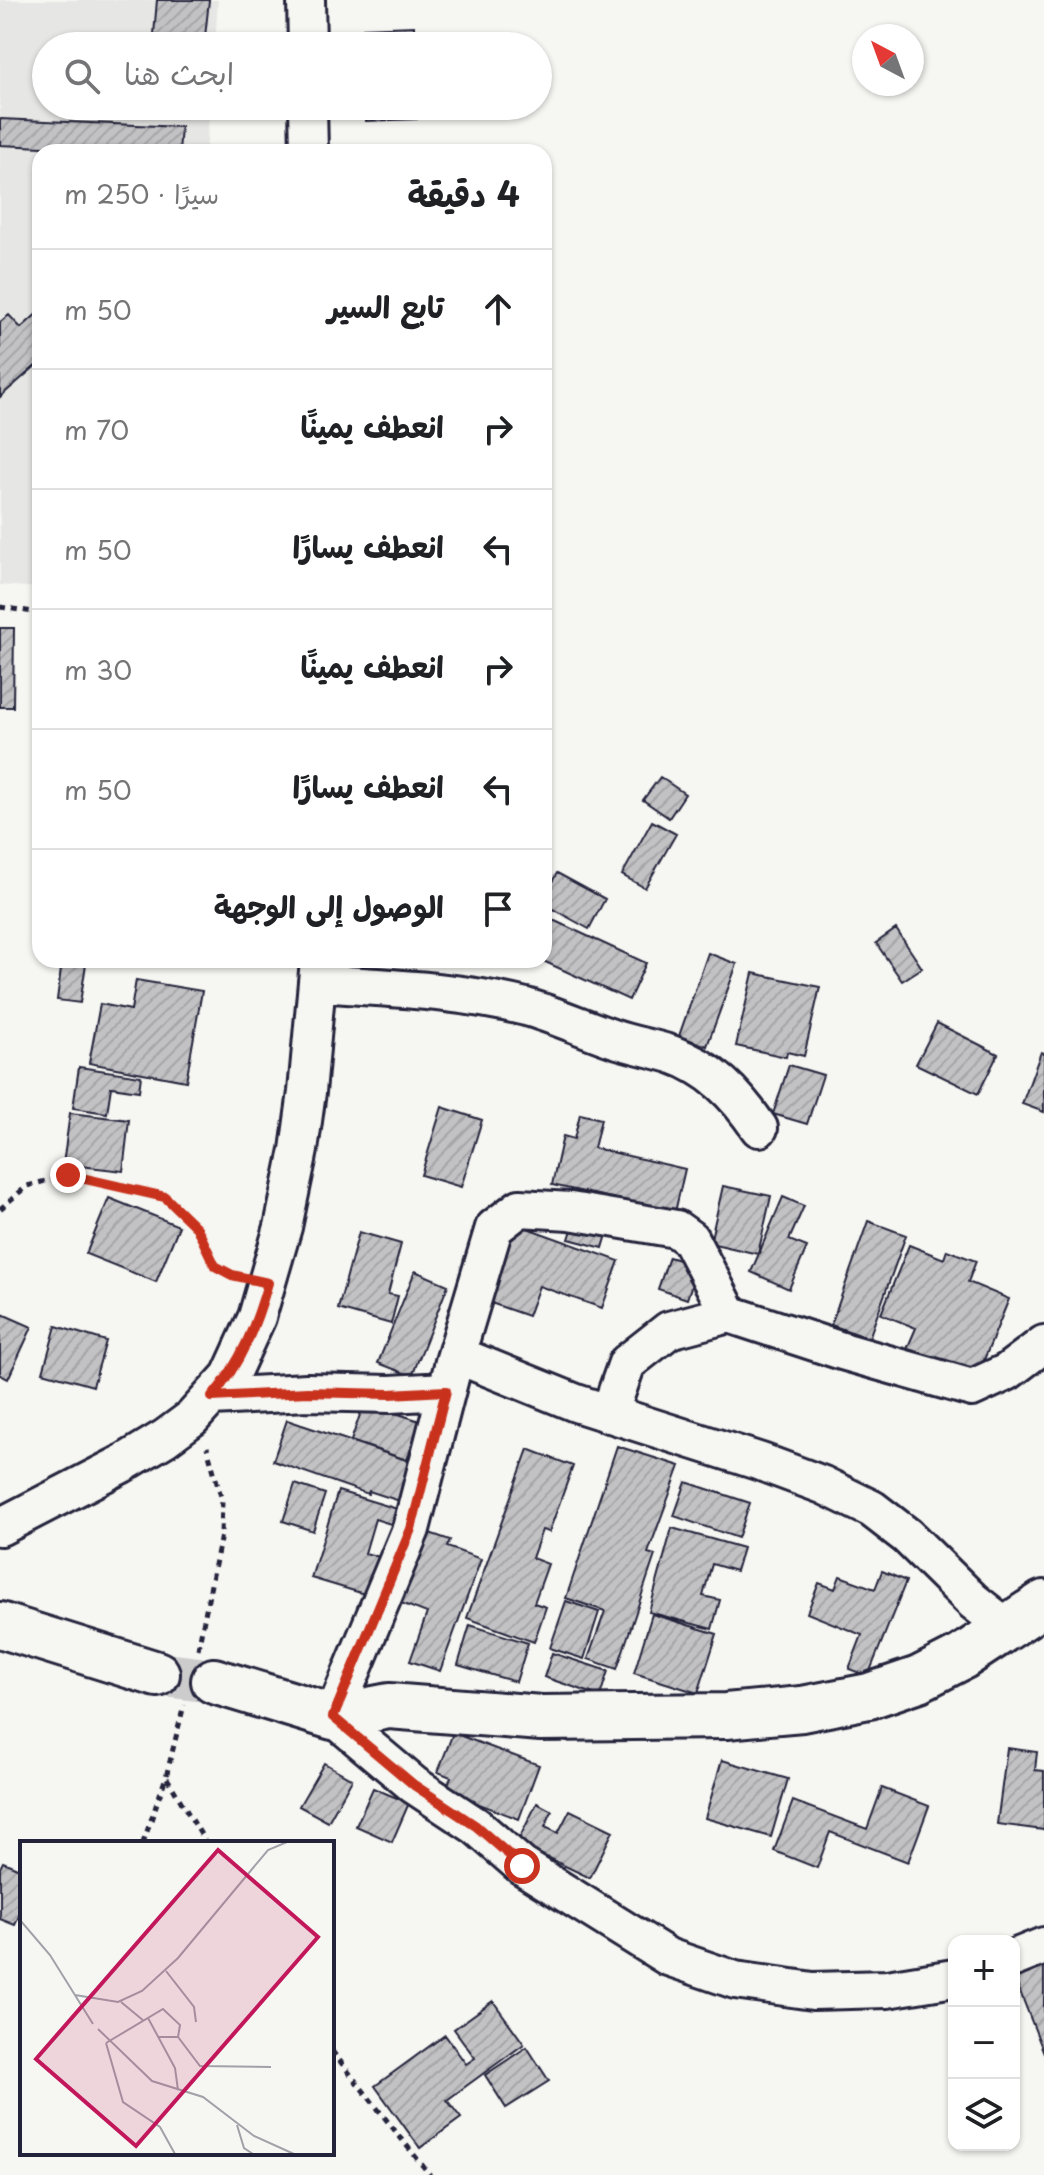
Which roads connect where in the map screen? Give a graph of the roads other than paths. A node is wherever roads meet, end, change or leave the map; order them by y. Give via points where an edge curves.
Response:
1 (306, 0) edge
2 (307, 32) edge
3 (308, 120) edge
4 (309, 144) edge
5 (319, 971) edge
6 (759, 1128) dead end
7 (729, 1314) junction
8 (1044, 1344) edge
9 (457, 1355) junction
10 (446, 1391) junction
11 (202, 1408) junction
12 (609, 1414) junction
13 (0, 1527) edge
14 (1044, 1603) edge
15 (0, 1625) edge
16 (1006, 1627) junction
17 (333, 1717) junction
18 (1044, 1946) edge
19 (1020, 1956) edge
20 (948, 1979) edge

1 - 2 street
3 - 4 street
5 - 6 street via 527,1007 671,1054 717,1078
5 - 11 street via 299,1150 283,1227 243,1352
7 - 8 street via 972,1388 1007,1372
7 - 9 street via 690,1239 676,1229 520,1208 494,1228
7 - 12 street via 669,1330 627,1363
9 - 10 street
9 - 12 street
10 - 11 street via 307,1392
10 - 17 street via 411,1529
11 - 13 street via 122,1464
12 - 16 street via 761,1462 872,1509
14 - 16 street
15 - 17 street
16 - 17 street via 919,1679 869,1696 802,1709 726,1716 541,1718 389,1706
17 - 20 street via 522,1866 668,1957 735,1980 813,1991 887,1989
18 - 19 street

